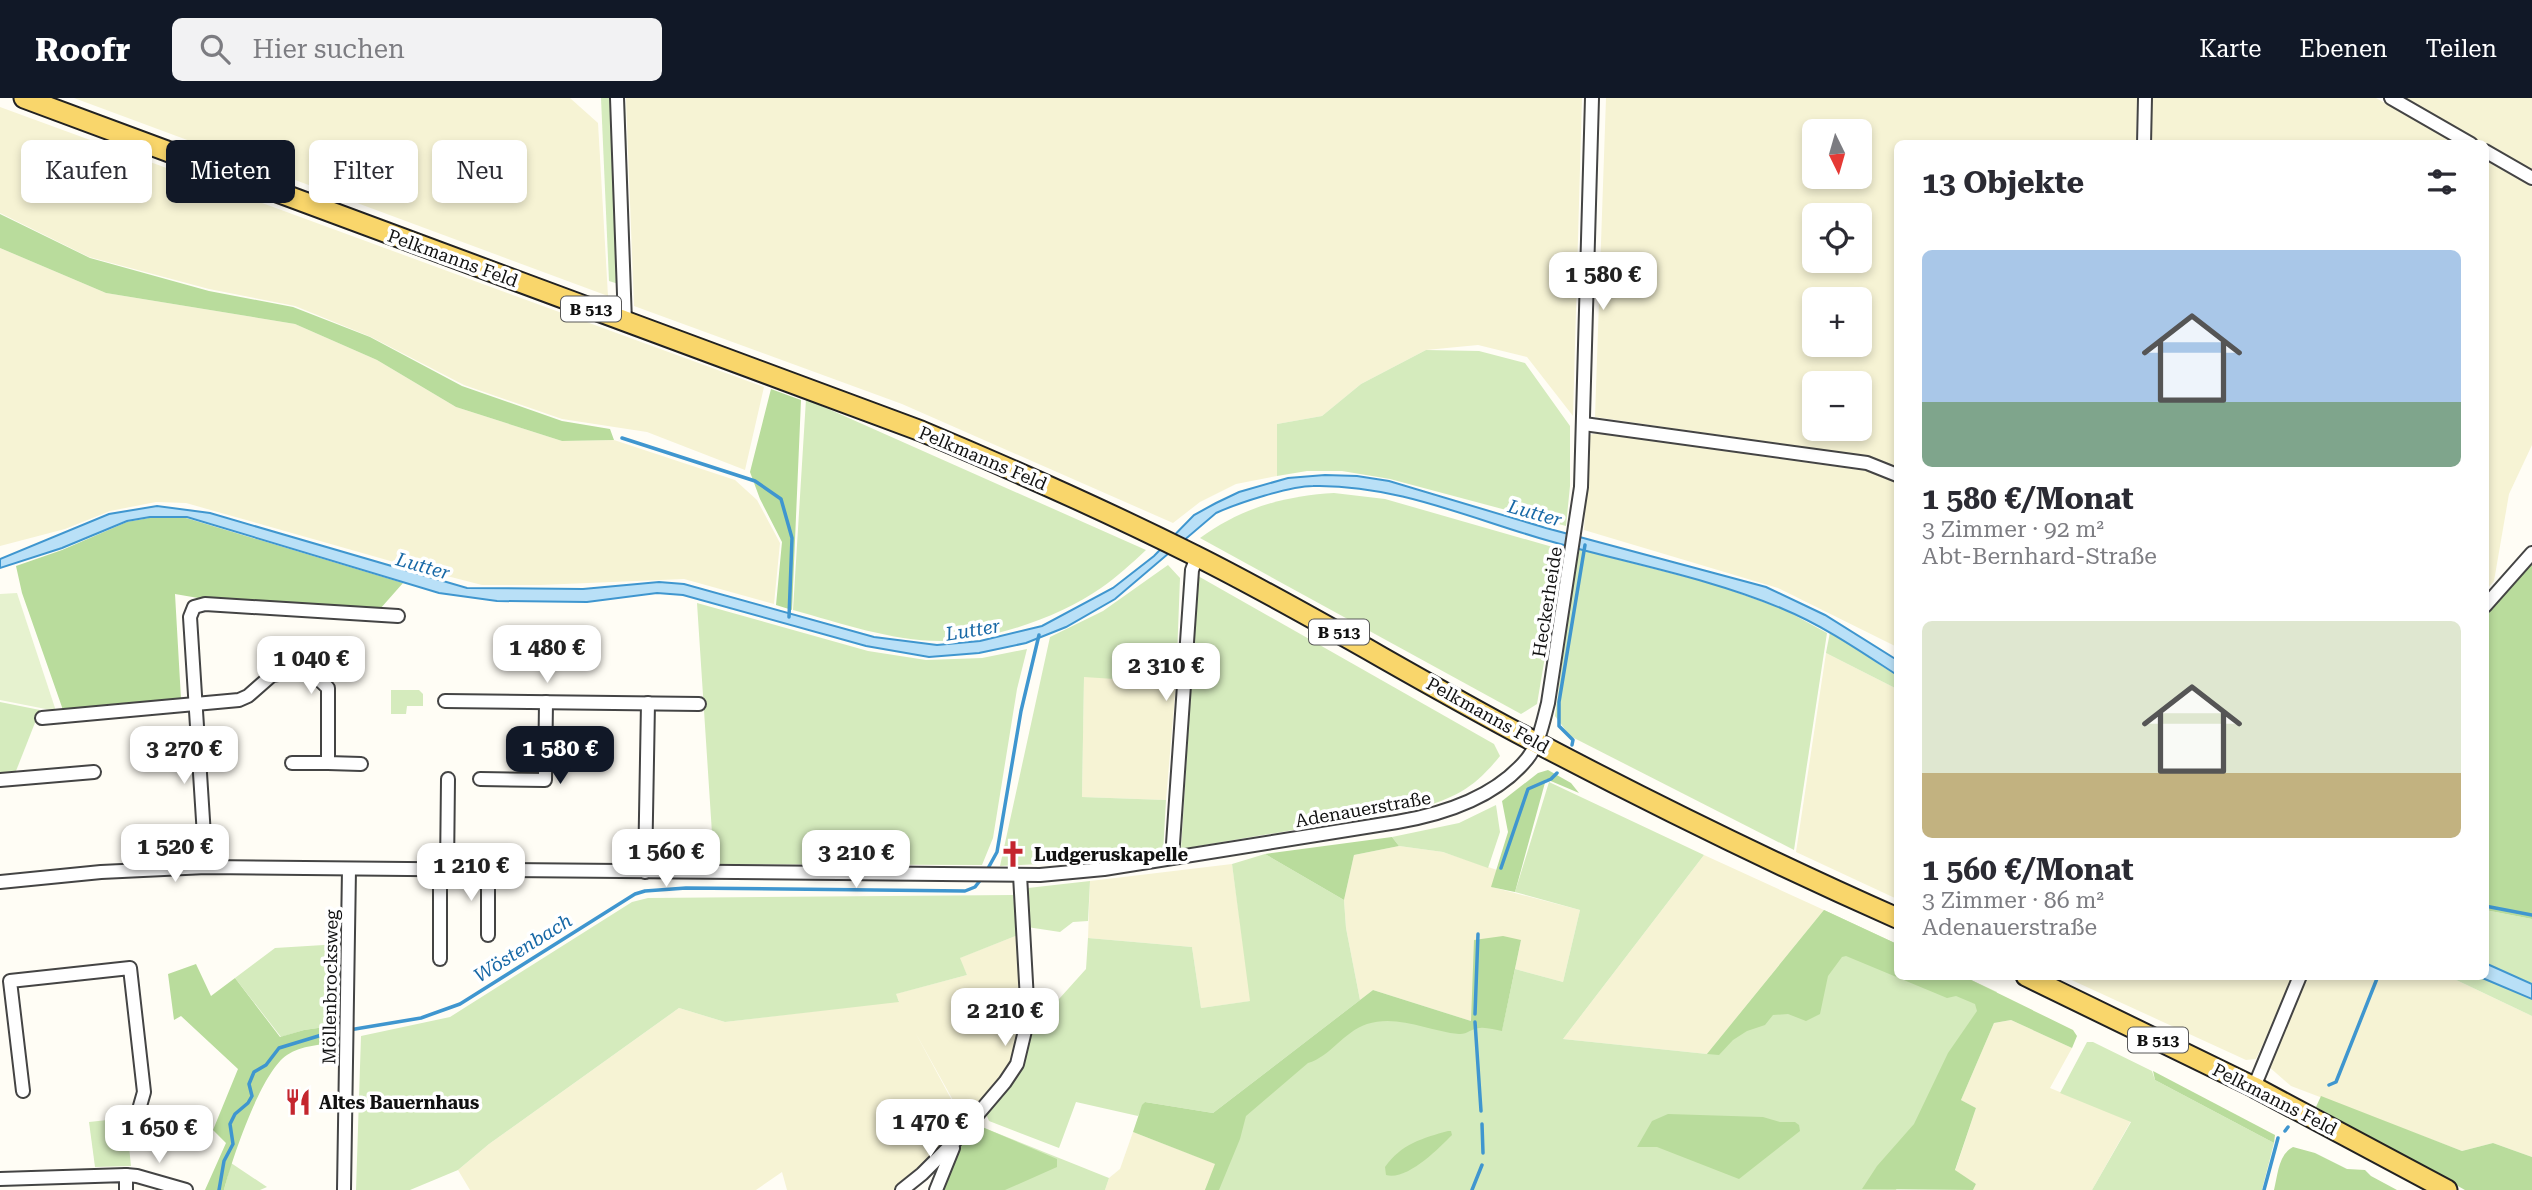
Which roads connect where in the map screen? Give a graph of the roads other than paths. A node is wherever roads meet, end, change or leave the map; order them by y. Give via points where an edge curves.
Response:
1 (24, 98) edge
2 (617, 98) edge
3 (1592, 98) edge
4 (2145, 98) edge
5 (2391, 98) edge
6 (2144, 140) edge
7 (2464, 140) edge
8 (2489, 153) edge
9 (2532, 178) edge
10 (625, 322) junction
11 (1584, 424) junction
12 (1894, 474) edge
13 (2532, 553) edge
14 (1191, 554) junction
15 (2489, 601) edge
16 (398, 616) dead end
17 (445, 701) dead end
18 (547, 702) junction
19 (195, 704) junction
20 (648, 704) junction
21 (699, 704) dead end
22 (42, 718) dead end
23 (1536, 743) junction
24 (292, 763) dead end
25 (327, 763) junction
26 (360, 764) dead end
27 (94, 772) dead end
28 (448, 779) dead end
29 (480, 779) dead end
30 (0, 780) edge
31 (1172, 858) junction
32 (206, 867) junction
33 (349, 869) junction
34 (443, 870) junction
35 (488, 871) junction
36 (645, 872) junction
37 (1020, 875) junction
38 (0, 882) edge
39 (1894, 917) edge
40 (488, 935) dead end
41 (440, 959) dead end
42 (2033, 980) edge
43 (2298, 980) edge
44 (5, 981) edge
45 (2254, 1087) junction
46 (23, 1091) dead end
47 (140, 1106) dead end
48 (955, 1141) junction
49 (126, 1175) junction
50 (0, 1179) edge
51 (25, 1184) edge
52 (126, 1190) edge
53 (186, 1190) edge
54 (344, 1190) edge
55 (902, 1190) edge
56 (936, 1190) edge
57 (2447, 1190) edge

1 - 10 main road, Pelkmanns Feld / B 513
2 - 10 street
3 - 11 street, Heckerheide
4 - 6 street
5 - 7 street
8 - 9 street
10 - 14 main road, Pelkmanns Feld / B 513 via 921,431
11 - 12 street via 1867,463
11 - 23 street, Heckerheide via 1577,524 1548,703
13 - 15 street
14 - 23 main road, Pelkmanns Feld / B 513
14 - 31 street
16 - 19 street via 194,607 190,617
17 - 18 street
18 - 20 street
18 - 29 street via 545,780
19 - 22 street
19 - 25 street via 239,700 272,675 313,674 328,688
19 - 32 street
20 - 21 street
20 - 36 street
23 - 31 street, Adenauerstraße via 1527,759 1491,789 1433,816
23 - 39 main road, Pelkmanns Feld / B 513
24 - 25 street
25 - 26 street
27 - 30 street
28 - 34 street
31 - 37 street, Adenauerstraße via 1090,871
32 - 33 street, Adenauerstraße
32 - 38 street, Adenauerstraße
33 - 34 street, Adenauerstraße
33 - 54 street, Möllenbrocksweg
34 - 35 street, Adenauerstraße
34 - 41 street
35 - 36 street, Adenauerstraße
35 - 40 street
36 - 37 street, Adenauerstraße
37 - 48 street via 1028,995 1024,1042 1005,1082
42 - 45 main road, Pelkmanns Feld / B 513
43 - 45 street
44 - 46 street
44 - 47 street via 131,968 145,1092
45 - 57 main road, Pelkmanns Feld / B 513
48 - 55 street
48 - 56 street
49 - 51 street
49 - 52 street
49 - 53 street
50 - 51 street

